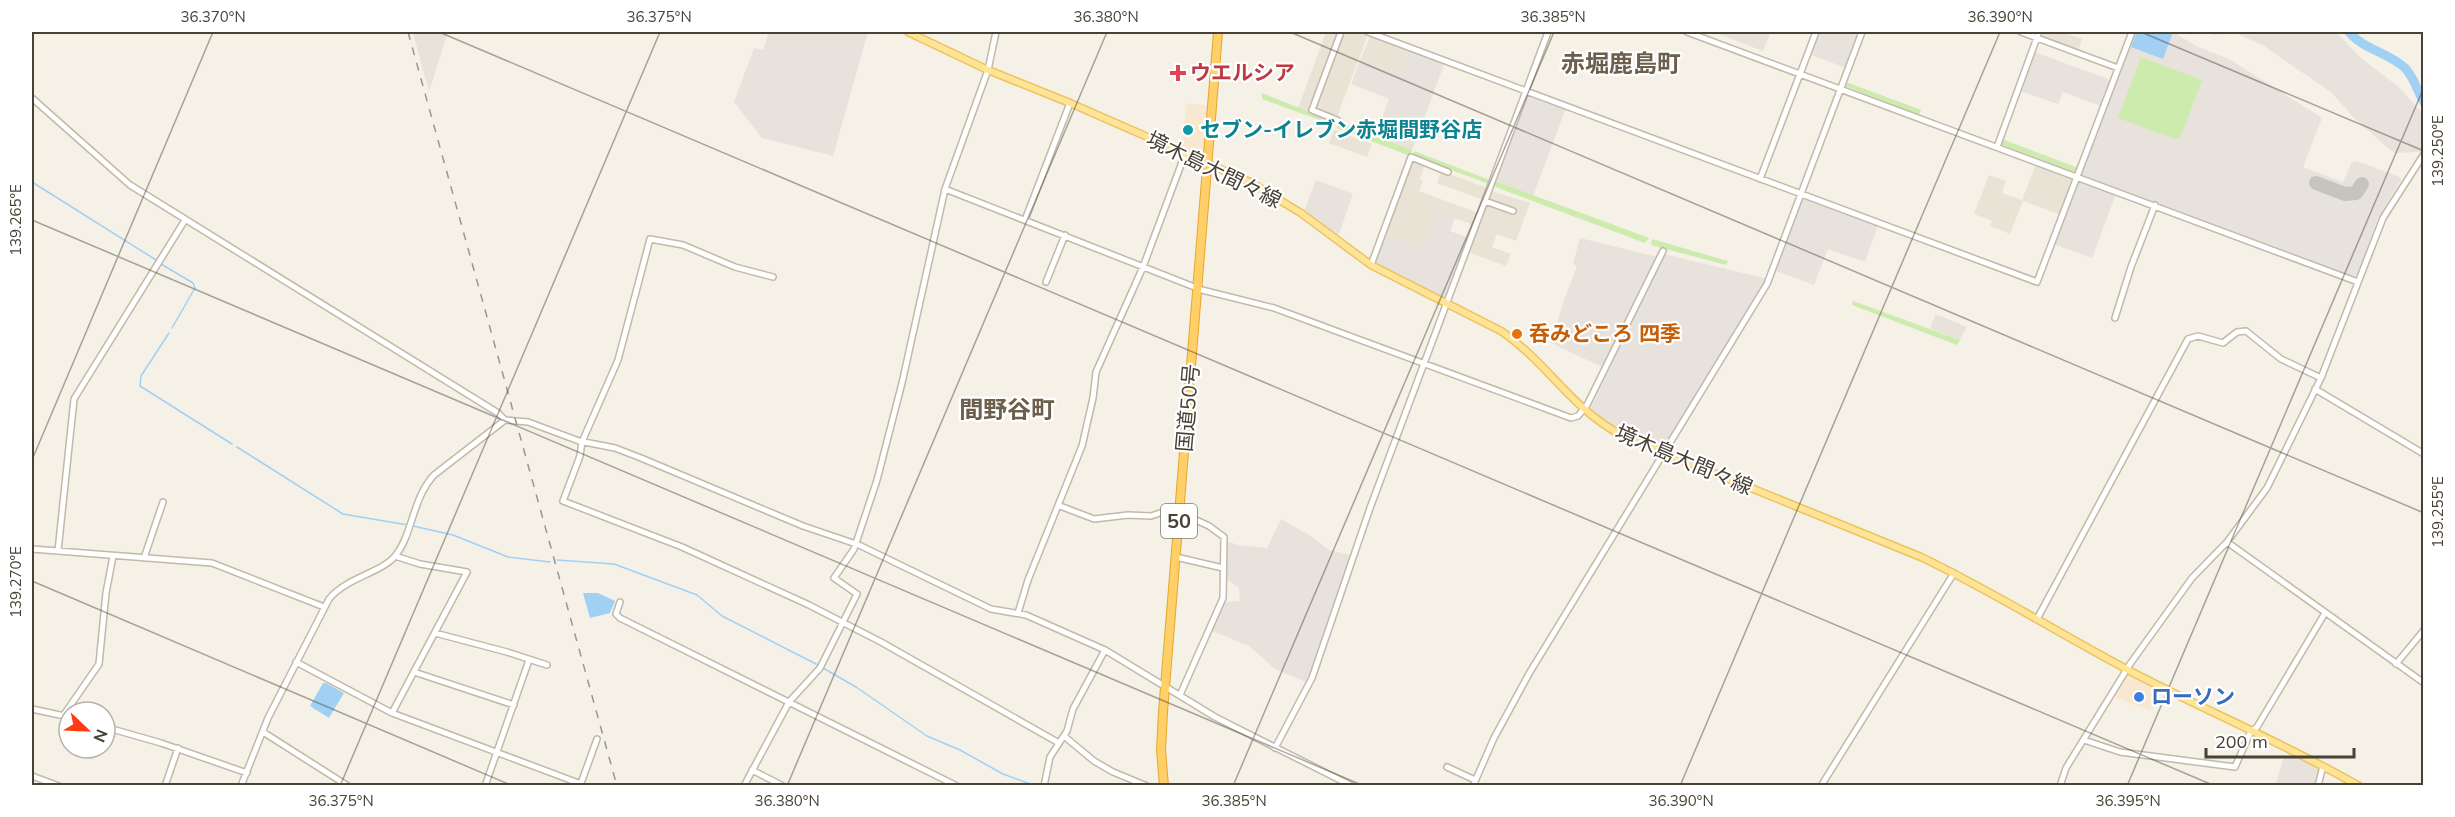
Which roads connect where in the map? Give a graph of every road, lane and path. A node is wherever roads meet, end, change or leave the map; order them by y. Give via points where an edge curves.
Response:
1 (908, 32) edge
2 (996, 32) edge
3 (1218, 32) edge
4 (1341, 32) edge
5 (1369, 32) edge
6 (1548, 32) edge
7 (1688, 32) edge
8 (1816, 32) edge
9 (1862, 32) edge
10 (2021, 32) edge
11 (2132, 32) edge
12 (2039, 35) edge
13 (2118, 68) junction
14 (988, 70) junction
15 (1801, 73) junction
16 (1841, 89) junction
17 (1526, 91) junction
18 (32, 98) edge
19 (1070, 103) junction
20 (1337, 120) dead end
21 (1997, 147) junction
22 (1185, 154) junction
23 (2424, 154) edge
24 (1209, 164) junction
25 (1448, 172) dead end
26 (2077, 177) junction
27 (1760, 179) junction
28 (945, 189) junction
29 (1802, 194) junction
30 (1485, 201) junction
31 (2155, 206) junction
32 (1513, 211) dead end
33 (185, 220) junction
34 (1025, 220) junction
35 (1065, 235) junction
36 (1663, 251) dead end
37 (1371, 265) junction
38 (1143, 267) junction
39 (773, 277) dead end
40 (1046, 282) dead end
41 (2358, 282) junction
42 (1198, 288) junction
43 (1447, 303) junction
44 (2115, 318) dead end
45 (1424, 363) junction
46 (2321, 378) junction
47 (2315, 389) junction
48 (1584, 410) junction
49 (506, 420) junction
50 (582, 442) junction
51 (1665, 453) junction
52 (2424, 454) edge
53 (163, 502) dead end
54 (1060, 506) junction
55 (1179, 513) junction
56 (2227, 542) junction
57 (856, 543) junction
58 (32, 549) edge
59 (57, 551) junction
60 (113, 556) junction
61 (395, 556) junction
62 (1176, 557) junction
63 (144, 558) junction
64 (1223, 568) junction
65 (1954, 573) junction
66 (620, 602) dead end
67 (324, 607) junction
68 (1018, 613) junction
69 (2325, 613) junction
70 (2037, 619) junction
71 (843, 622) junction
72 (2424, 630) edge
73 (435, 633) junction
74 (1106, 650) junction
75 (530, 660) junction
76 (296, 662) junction
77 (2396, 664) junction
78 (547, 665) dead end
79 (2127, 669) junction
80 (414, 672) junction
81 (2424, 683) edge
82 (1165, 686) junction
83 (1180, 695) junction
84 (77, 700) edge
85 (789, 702) junction
86 (514, 705) junction
87 (32, 709) edge
88 (392, 713) junction
89 (57, 715) edge
90 (117, 730) edge
91 (2254, 730) junction
92 (263, 732) junction
93 (1064, 736) junction
94 (597, 739) dead end
95 (2084, 740) junction
96 (1059, 744) junction
97 (178, 748) junction
98 (1275, 748) junction
99 (497, 753) junction
100 (2323, 766) junction
101 (1448, 767) dead end
102 (752, 770) junction
103 (247, 772) junction
104 (32, 776) edge
105 (1474, 783) edge
106 (580, 785) edge
107 (955, 785) edge
108 (59, 786) edge
109 (165, 786) edge
110 (241, 786) edge
111 (348, 786) edge
112 (485, 786) edge
113 (744, 786) edge
114 (783, 786) edge
115 (1044, 786) edge
116 (1147, 786) edge
117 (1164, 786) edge
118 (1352, 786) edge
119 (1821, 786) edge
120 (2060, 786) edge
121 (2318, 786) edge
122 (2359, 786) edge

1 - 14 main road, 境木島大間々線
2 - 14 street
3 - 24 highway, 国道50号 / 50
4 - 20 street via 1312,110
5 - 17 street
6 - 17 street
7 - 15 street
8 - 15 street
9 - 16 street
10 - 12 street
11 - 13 street
12 - 13 street
12 - 21 street
13 - 26 street
14 - 19 main road, 境木島大間々線
14 - 28 street
15 - 16 street
15 - 27 street
16 - 21 street
16 - 29 street
17 - 27 street
17 - 30 street
18 - 33 street via 130,185
19 - 22 main road, 境木島大間々線
19 - 34 street
21 - 26 street
22 - 24 main road, 境木島大間々線
22 - 38 street
23 - 41 street via 2383,218
24 - 37 main road, 境木島大間々線 via 1270,194
24 - 42 highway, 国道50号 / 50
25 - 37 street via 1411,158
26 - 29 street via 2037,282
26 - 31 street
27 - 29 street
28 - 34 street
28 - 57 street via 894,413
29 - 51 street via 1770,278
30 - 32 street
30 - 43 street
31 - 41 street
31 - 44 street
33 - 49 street
33 - 59 street via 74,399
34 - 35 street
35 - 38 street
35 - 40 street
36 - 48 street
37 - 43 main road, 境木島大間々線
38 - 42 street
38 - 54 street via 1096,372 1082,446
39 - 50 street via 735,267 673,242 650,239 618,360
41 - 46 street
42 - 45 street via 1274,308
42 - 55 highway, 国道50号 / 50
43 - 45 street
43 - 48 main road, 境木島大間々線 via 1493,326 1520,345
45 - 48 street via 1570,418
45 - 98 street via 1312,678
46 - 47 street
46 - 70 street via 2281,359 2246,331 2237,332 2223,343 2198,336 2188,339
47 - 52 street
47 - 56 street via 2267,488
48 - 51 main road, 境木島大間々線 via 1623,436
49 - 50 street via 528,422
49 - 61 street via 424,486
50 - 57 street via 615,448 803,526
50 - 71 street via 563,501 682,547
51 - 65 main road, 境木島大間々線 via 1884,540
51 - 105 street via 1530,672
53 - 63 street
54 - 55 street via 1094,519 1152,516 1166,510
54 - 68 street
55 - 62 highway, 国道50号 / 50
55 - 64 street via 1224,537
56 - 69 street
56 - 79 street via 2192,578
57 - 68 street via 975,603
57 - 71 street via 834,578 857,594
58 - 59 street
59 - 60 street
60 - 63 street
60 - 84 street via 99,664
61 - 67 street via 345,584
61 - 73 street via 467,572
62 - 64 street
62 - 82 highway, 国道50号 / 50
63 - 67 street via 212,563
64 - 83 street via 1222,602
65 - 70 main road, 境木島大間々線
65 - 119 street
66 - 85 street via 617,616
67 - 76 street
68 - 74 street
69 - 77 street
69 - 91 street
70 - 79 main road, 境木島大間々線
71 - 85 street via 819,669
71 - 96 street
72 - 77 street
73 - 75 street
73 - 80 street
74 - 82 street
74 - 93 street via 1073,709
75 - 78 street
75 - 86 street
76 - 88 street
76 - 92 street
77 - 81 street
79 - 91 main road, 境木島大間々線
79 - 95 street
80 - 86 street
80 - 88 street
82 - 83 street
82 - 117 highway, 国道50号 / 50
83 - 98 street
85 - 102 street
85 - 107 street
86 - 99 street
87 - 89 street
88 - 99 street
90 - 97 street
91 - 95 street via 2233,768 2120,752
91 - 100 main road, 境木島大間々線
92 - 103 street
92 - 111 street
93 - 96 street
93 - 116 street via 1094,761
94 - 106 street
95 - 120 street
96 - 115 street via 1049,761
97 - 103 street
97 - 109 street
98 - 118 street
99 - 106 street
99 - 112 street
100 - 121 street
100 - 122 main road, 境木島大間々線
101 - 105 street
102 - 113 street
102 - 114 street
103 - 110 street
104 - 108 street

